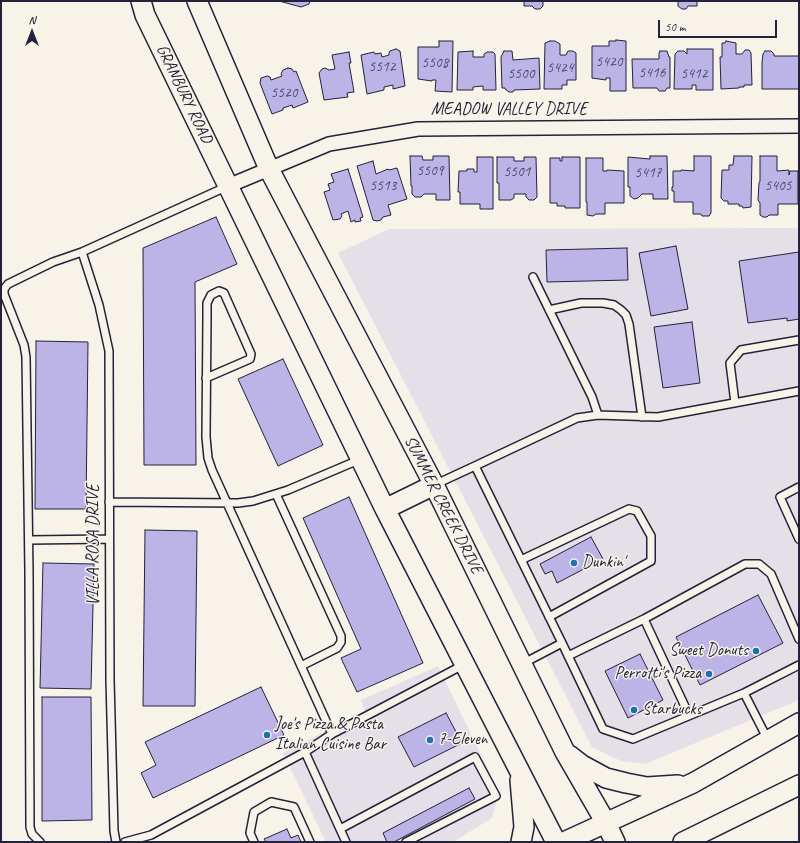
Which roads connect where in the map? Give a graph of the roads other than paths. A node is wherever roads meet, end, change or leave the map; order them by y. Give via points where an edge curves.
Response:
1 (141, 1) edge
2 (197, 1) edge
3 (799, 126) edge
4 (269, 169) junction
5 (228, 186) junction
6 (82, 252) junction
7 (533, 277) dead end
8 (549, 310) junction
9 (799, 340) edge
10 (206, 378) junction
11 (799, 391) edge
12 (735, 403) junction
13 (598, 415) junction
14 (642, 417) junction
15 (361, 459) junction
16 (475, 466) junction
17 (434, 486) junction
18 (799, 487) edge
19 (276, 494) junction
20 (109, 502) junction
21 (228, 503) junction
22 (385, 509) junction
23 (799, 538) edge
24 (109, 539) junction
25 (28, 540) junction
26 (521, 560) junction
27 (549, 617) junction
28 (644, 619) junction
29 (799, 639) edge
30 (562, 643) junction
31 (568, 656) junction
32 (465, 664) junction
33 (522, 664) junction
34 (799, 665) edge
35 (301, 666) junction
36 (744, 693) junction
37 (689, 715) junction
38 (799, 723) edge
39 (332, 734) junction
40 (768, 740) junction
41 (305, 752) junction
42 (565, 752) junction
43 (520, 772) junction
44 (693, 783) junction
45 (799, 785) edge
46 (606, 823) junction
47 (340, 829) junction
48 (40, 842) edge
49 (116, 842) edge
50 (124, 842) edge
51 (254, 842) edge
52 (310, 842) edge
53 (346, 842) edge
54 (406, 842) edge
55 (521, 842) edge
56 (556, 842) edge
57 (564, 842) edge
58 (615, 842) edge
59 (683, 842) edge

1 - 5 main road, GRANBURY ROAD via 145,15
2 - 4 main road
3 - 4 street, MEADOW VALLEY DRIVE via 418,129 329,144
4 - 5 street, MEADOW VALLEY DRIVE
4 - 17 main road, SUMMER CREEK DRIVE
5 - 6 lane
5 - 15 main road
6 - 20 lane, VILLA ROSA DRIVE via 99,305 109,351
6 - 25 lane via 53,262 8,284 4,289 26,357
7 - 8 lane
8 - 13 lane via 592,397
8 - 14 lane via 603,303 614,305 626,315
9 - 12 lane via 740,350 730,363
10 - 10 lane via 207,304 211,295 219,291 224,294 251,354 250,359
10 - 21 lane via 208,458
11 - 12 lane
12 - 14 lane via 658,417
13 - 14 lane
13 - 16 lane via 577,418
15 - 19 lane
15 - 22 main road
16 - 17 lane
16 - 26 lane
17 - 22 main road
17 - 33 main road, SUMMER CREEK DRIVE
18 - 23 lane via 780,497
19 - 21 lane via 253,501
19 - 35 lane via 341,636 337,648
20 - 21 lane
20 - 24 lane, VILLA ROSA DRIVE
21 - 35 lane
22 - 32 main road
24 - 25 lane
24 - 49 lane, VILLA ROSA DRIVE via 110,680
25 - 48 lane via 30,827 32,834
26 - 27 lane
26 - 27 lane via 629,509 637,511 648,529 651,536 651,562
27 - 30 lane
28 - 29 lane via 745,564 759,564 770,574
28 - 31 lane
28 - 37 lane
30 - 31 lane
30 - 33 lane
31 - 37 lane via 603,728 634,739
32 - 39 lane
32 - 43 main road
33 - 42 main road, SUMMER CREEK DRIVE
34 - 36 lane
35 - 39 lane
36 - 37 lane
36 - 40 lane
38 - 40 main road
39 - 41 lane
40 - 44 main road
41 - 47 lane
41 - 50 lane via 151,835
42 - 44 main road via 606,778 626,784 647,787
42 - 46 main road, SUMMER CREEK DRIVE
43 - 55 main road via 524,827
43 - 56 main road
44 - 46 main road
45 - 59 main road
46 - 57 main road
46 - 58 main road, SUMMER CREEK DRIVE
47 - 53 lane
47 - 54 lane via 474,757 496,796
51 - 52 lane via 250,833 254,812 271,802 294,807

